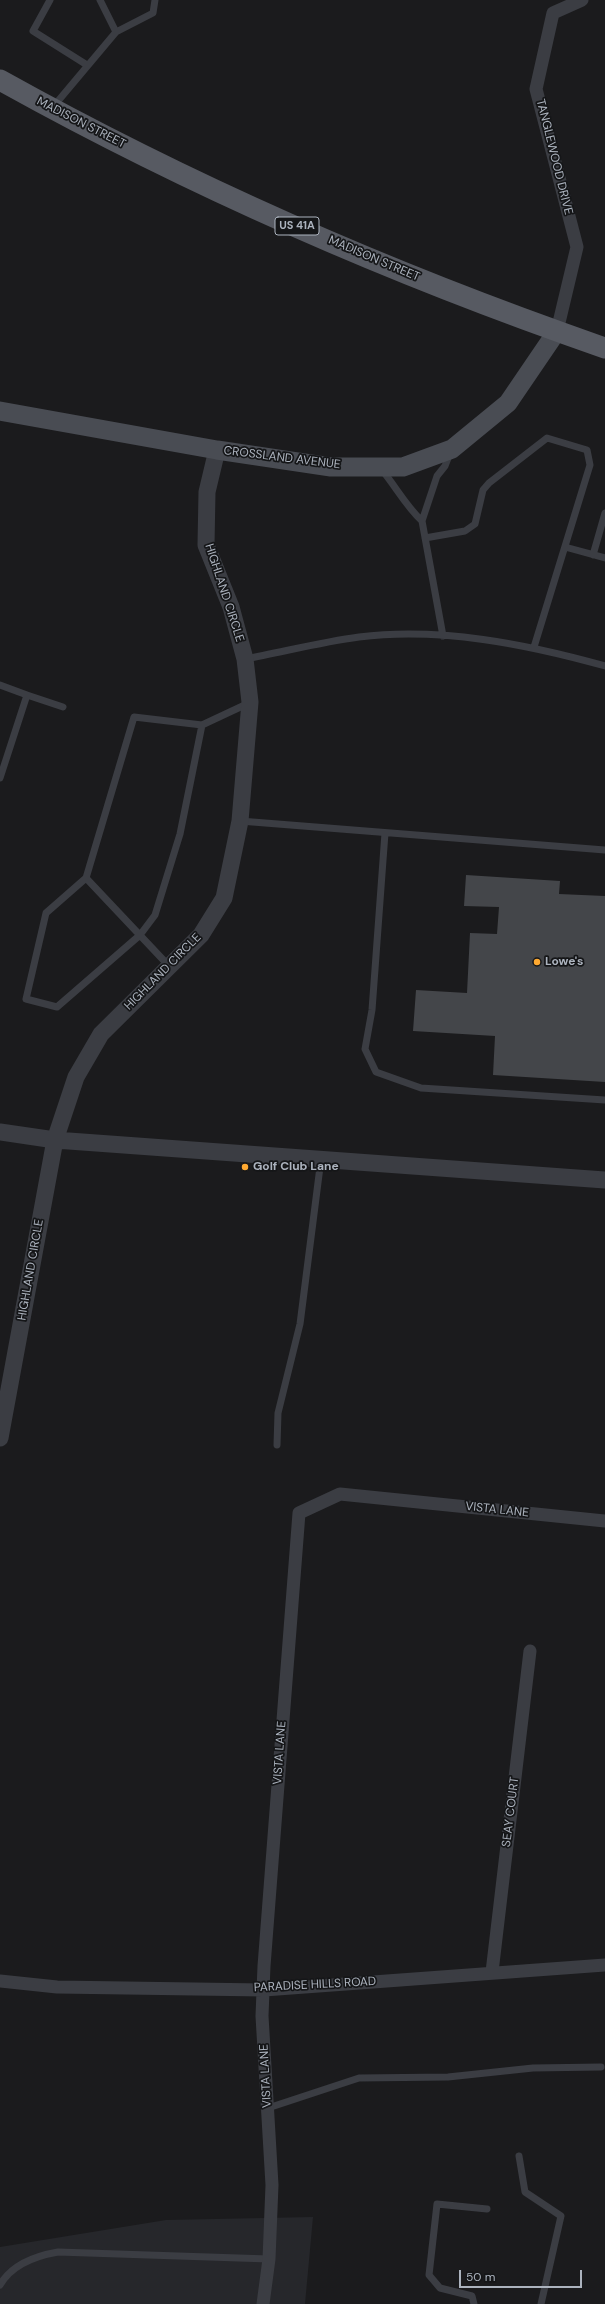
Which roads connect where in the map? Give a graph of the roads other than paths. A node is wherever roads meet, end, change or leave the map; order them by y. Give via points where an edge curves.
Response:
1 (50, 0) edge
2 (100, 0) edge
3 (155, 0) edge
4 (582, 0) edge
5 (116, 32) junction
6 (87, 65) junction
7 (0, 80) edge
8 (52, 109) junction
9 (557, 331) junction
10 (605, 348) edge
11 (0, 411) edge
12 (452, 449) junction
13 (217, 450) junction
14 (379, 467) junction
15 (605, 513) edge
16 (422, 521) junction
17 (425, 538) junction
18 (565, 546) junction
19 (593, 555) junction
20 (605, 558) edge
21 (443, 636) junction
22 (534, 647) junction
23 (245, 659) junction
24 (605, 666) edge
25 (0, 685) edge
26 (27, 695) junction
27 (250, 702) junction
28 (63, 707) dead end
29 (202, 725) junction
30 (0, 778) edge
31 (240, 821) junction
32 (385, 833) junction
33 (605, 850) edge
34 (86, 878) junction
35 (140, 935) junction
36 (169, 966) junction
37 (605, 1100) edge
38 (0, 1132) edge
39 (55, 1140) junction
40 (321, 1159) junction
41 (605, 1180) edge
42 (0, 1438) edge
43 (277, 1445) dead end
44 (605, 1521) edge
45 (530, 1651) dead end
46 (605, 1965) edge
47 (492, 1972) junction
48 (0, 1981) edge
49 (264, 1990) junction
50 (601, 2067) dead end
51 (268, 2108) junction
52 (519, 2156) dead end
53 (487, 2209) dead end
54 (269, 2259) junction
55 (0, 2285) edge
56 (263, 2304) edge
57 (474, 2304) edge
58 (541, 2304) edge

1 - 6 lane via 33,31
2 - 5 lane
3 - 5 lane via 153,13
4 - 9 street, TANGLEWOOD DRIVE via 553,13 536,89 577,246
5 - 6 lane
6 - 8 lane
7 - 8 main road, MADISON STREET / US 41A
8 - 9 main road, MADISON STREET / US 41A via 247,205 400,270
9 - 10 main road, MADISON STREET / US 41A
9 - 12 main road, CROSSLAND AVENUE via 508,403
11 - 13 main road, CROSSLAND AVENUE
12 - 14 main road, CROSSLAND AVENUE via 403,467
12 - 16 lane via 445,466 437,476
13 - 14 main road, CROSSLAND AVENUE via 331,467
13 - 23 street, HIGHLAND CIRCLE via 207,492 206,545 231,608
14 - 16 lane
15 - 19 lane
16 - 17 lane
17 - 18 lane via 465,531 475,524 484,490 489,483 547,438 587,450 590,458
17 - 21 lane
18 - 19 lane
18 - 22 lane
19 - 20 lane
21 - 22 lane
21 - 23 lane via 412,634 360,637
22 - 24 lane
23 - 27 street, HIGHLAND CIRCLE
25 - 26 lane
26 - 28 lane
26 - 30 lane
27 - 29 lane
27 - 31 street, HIGHLAND CIRCLE
29 - 34 lane via 134,717
29 - 35 lane via 180,834 154,915
31 - 32 lane
31 - 36 street, HIGHLAND CIRCLE via 224,898 201,935
32 - 33 lane
32 - 37 lane via 372,1006 366,1049 376,1072 421,1088
34 - 35 lane
34 - 35 lane via 46,913 26,1000 57,1007
35 - 36 lane
36 - 39 street, HIGHLAND CIRCLE via 101,1034 76,1077
38 - 39 street
39 - 40 street
39 - 42 street, HIGHLAND CIRCLE
40 - 41 street
40 - 43 lane via 300,1324 278,1413
44 - 49 street, VISTA LANE via 340,1494 299,1513
45 - 47 street, SEAY COURT
46 - 47 street, PARADISE HILLS ROAD
47 - 49 street, PARADISE HILLS ROAD
48 - 49 street, PARADISE HILLS ROAD via 57,1987
49 - 51 street, VISTA LANE via 262,2016
50 - 51 lane via 533,2068 448,2077 359,2078
51 - 54 street, VISTA LANE via 272,2185
52 - 58 lane via 525,2192 561,2216
53 - 57 lane via 437,2204 429,2275 440,2288 472,2296
54 - 55 lane via 58,2252 36,2256 6,2274
54 - 56 street, VISTA LANE

